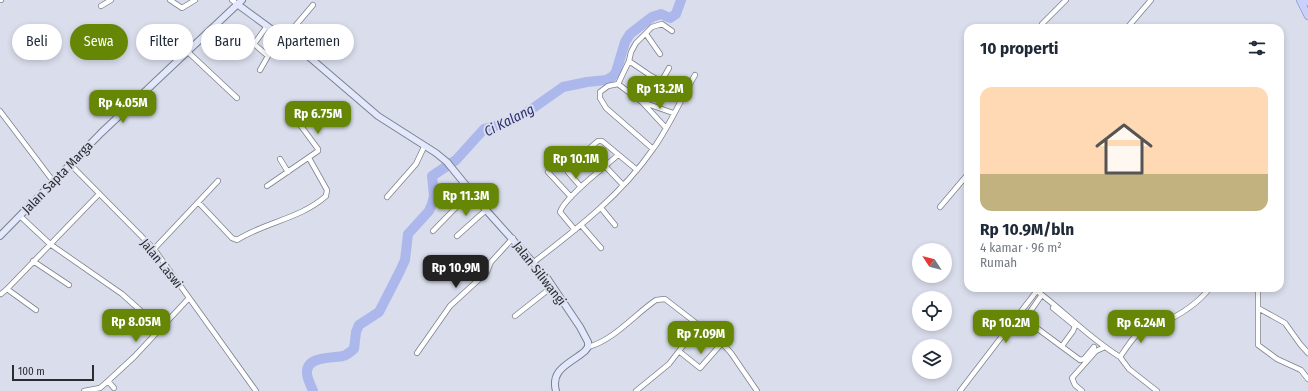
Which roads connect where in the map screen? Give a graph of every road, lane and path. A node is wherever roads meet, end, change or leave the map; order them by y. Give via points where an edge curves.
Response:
1 (111, 0) edge
2 (170, 0) edge
3 (195, 0) edge
4 (1066, 0) edge
5 (1151, 0) edge
6 (1300, 0) edge
7 (237, 1) edge
8 (313, 5) dead end
9 (101, 6) dead end
10 (1308, 16) edge
11 (265, 24) edge
12 (297, 24) edge
13 (1042, 24) dead end
14 (1130, 24) edge
15 (672, 31) dead end
16 (263, 32) edge
17 (646, 34) junction
18 (193, 47) edge
19 (263, 52) edge
20 (660, 54) dead end
21 (193, 57) edge
22 (179, 60) edge
23 (266, 60) edge
24 (312, 60) edge
25 (630, 61) junction
26 (669, 68) dead end
27 (260, 70) dead end
28 (695, 75) dead end
29 (661, 82) junction
30 (618, 84) junction
31 (684, 94) junction
32 (237, 98) dead end
33 (642, 102) junction
34 (0, 111) edge
35 (673, 113) junction
36 (298, 122) dead end
37 (666, 128) junction
38 (424, 147) junction
39 (653, 149) junction
40 (618, 154) junction
41 (309, 158) junction
42 (280, 159) dead end
43 (70, 164) junction
44 (605, 166) junction
45 (637, 170) junction
46 (288, 172) junction
47 (548, 172) dead end
48 (964, 179) edge
49 (53, 181) junction
50 (218, 181) dead end
51 (623, 185) junction
52 (267, 186) dead end
53 (581, 187) junction
54 (472, 191) junction
55 (99, 194) junction
56 (387, 197) dead end
57 (571, 198) junction
58 (198, 203) junction
59 (940, 207) dead end
60 (601, 208) junction
61 (486, 210) junction
62 (20, 216) junction
63 (614, 224) dead end
64 (581, 225) junction
65 (574, 230) junction
66 (433, 231) dead end
67 (0, 236) edge
68 (458, 236) dead end
69 (513, 238) junction
70 (50, 244) junction
71 (601, 248) dead end
72 (154, 249) junction
73 (33, 261) junction
74 (534, 262) junction
75 (69, 285) dead end
76 (553, 286) junction
77 (7, 288) junction
78 (1036, 292) edge
79 (1040, 292) edge
80 (1206, 292) edge
81 (1258, 292) edge
82 (0, 294) edge
83 (1041, 296) dead end
84 (189, 298) junction
85 (1053, 308) dead end
86 (1258, 308) junction
87 (36, 310) dead end
88 (516, 316) dead end
89 (1015, 320) junction
90 (700, 325) junction
91 (1021, 325) junction
92 (160, 328) junction
93 (722, 343) junction
94 (1062, 346) junction
95 (588, 347) junction
96 (1094, 347) dead end
97 (1105, 347) junction
98 (680, 352) junction
99 (416, 353) dead end
100 (1308, 353) edge
101 (1120, 357) junction
102 (1308, 379) edge
103 (108, 381) junction
104 (114, 388) dead end
105 (84, 391) edge
106 (256, 391) edge
107 (556, 391) edge
108 (636, 391) edge
109 (757, 391) edge
110 (960, 391) edge
111 (1082, 391) edge
112 (1157, 391) edge

1 - 9 street
2 - 3 street via 182,8
4 - 13 street
5 - 14 street
6 - 10 main road
7 - 11 street, Jalan Siliwangi
7 - 18 street, Jalan Sapta Marga
8 - 12 street
15 - 17 street via 660,24 652,27
16 - 19 street via 254,44
17 - 20 street
17 - 25 street via 633,47
21 - 32 street
22 - 43 street, Jalan Sapta Marga
23 - 27 street
24 - 38 street, Jalan Siliwangi via 373,113
25 - 29 street
25 - 30 street
26 - 29 street
28 - 31 street
29 - 31 street
30 - 33 street
30 - 39 street via 603,88 600,101
31 - 35 street
33 - 35 street
33 - 37 street
34 - 49 street
35 - 37 street
36 - 41 street via 318,149
37 - 39 street
38 - 54 street, Jalan Siliwangi via 447,163
38 - 56 street via 416,164
39 - 45 street
40 - 44 street
40 - 45 street
40 - 53 street via 601,141 595,142 567,168
41 - 46 street
41 - 58 street via 327,190 326,196 285,220 252,231 237,240
42 - 46 street
43 - 49 street, Jalan Sapta Marga
43 - 55 street, Jalan Laswi
44 - 51 street
44 - 53 street
45 - 51 street
46 - 52 street
47 - 57 street
48 - 59 street
49 - 62 street, Jalan Sapta Marga
50 - 58 street
51 - 60 street
53 - 57 street
54 - 61 street, Jalan Siliwangi
54 - 66 street
55 - 70 street
55 - 72 street, Jalan Laswi
57 - 65 street via 560,212
58 - 72 street
60 - 63 street
60 - 64 street
61 - 68 street
61 - 69 street, Jalan Siliwangi
62 - 67 street, Jalan Sapta Marga
62 - 70 street
64 - 65 street
64 - 71 street
65 - 74 street
69 - 74 street, Jalan Siliwangi
69 - 99 street via 491,262 487,272 450,306
70 - 73 street
70 - 92 street via 114,287
72 - 84 street, Jalan Laswi
73 - 75 street
73 - 77 street
74 - 76 street, Jalan Siliwangi
76 - 88 street
76 - 95 street, Jalan Siliwangi via 584,333
77 - 82 street
77 - 87 street
78 - 89 street
79 - 97 street
80 - 101 street via 1173,318 1147,326 1138,333
81 - 86 street
83 - 91 street
84 - 92 street
84 - 106 street, Jalan Laswi
85 - 94 street via 1075,326
86 - 100 street via 1285,322
86 - 102 street via 1258,345 1277,359 1301,370
89 - 91 street
89 - 110 street
90 - 93 street
90 - 95 street via 670,301 660,299 608,338
90 - 98 street
91 - 94 street via 1030,332 1038,329
92 - 103 street
93 - 98 street via 700,368
93 - 109 street
94 - 96 street via 1082,361
95 - 107 street via 556,373
97 - 101 street
97 - 111 street via 1096,351 1072,378
98 - 108 street
101 - 112 street via 1129,370
103 - 104 street
103 - 105 street via 100,388

